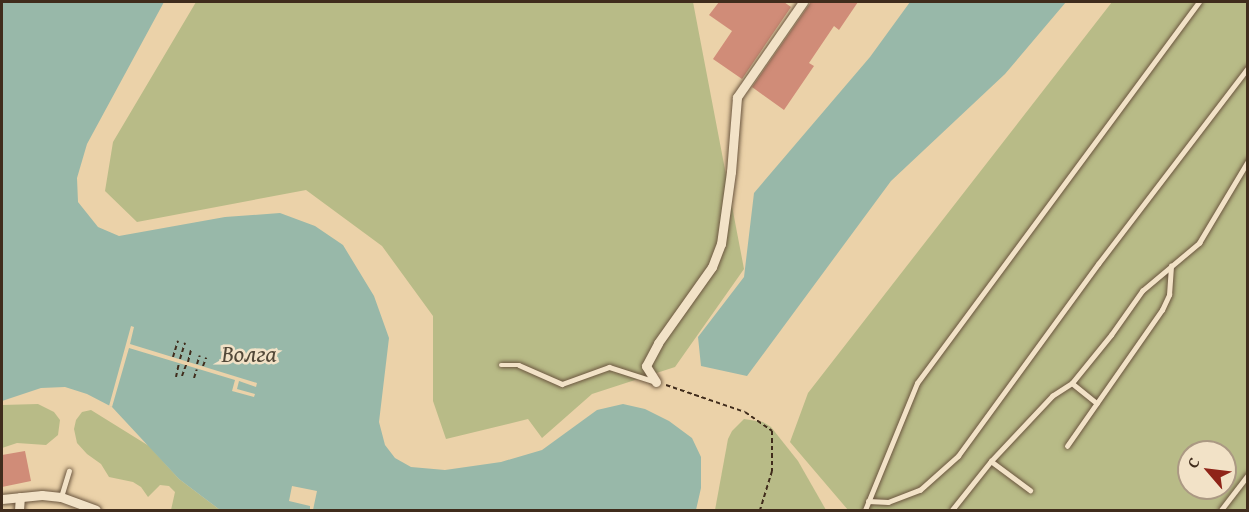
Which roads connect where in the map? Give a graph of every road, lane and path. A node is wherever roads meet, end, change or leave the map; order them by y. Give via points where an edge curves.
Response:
1 (803, 2) edge
2 (1199, 2) edge
3 (1248, 68) edge
4 (1248, 161) edge
5 (1171, 266) junction
6 (178, 341) dead end
7 (185, 343) dead end
8 (191, 350) dead end
9 (200, 356) dead end
10 (173, 357) dead end
11 (206, 358) dead end
12 (501, 365) dead end
13 (203, 366) dead end
14 (182, 376) dead end
15 (176, 377) dead end
16 (194, 378) dead end
17 (656, 382) junction
18 (1072, 383) junction
19 (1097, 403) junction
20 (1067, 446) dead end
21 (991, 461) junction
22 (69, 471) dead end
23 (1248, 475) edge
24 (1030, 490) dead end
25 (20, 496) junction
26 (61, 497) junction
27 (2, 500) edge
28 (868, 501) junction
29 (19, 510) edge
30 (96, 510) edge
31 (760, 510) edge
32 (865, 510) edge
33 (952, 510) edge
34 (1221, 510) edge

1 - 17 street via 737,97 721,244 712,267 646,366
2 - 28 lane via 917,383
3 - 28 lane via 958,456 920,489 888,502
4 - 5 lane via 1199,243
5 - 18 lane via 1142,291
5 - 19 lane via 1169,295 1162,310
6 - 10 path
7 - 15 path
8 - 14 path
9 - 16 path
11 - 13 path
12 - 17 lane via 519,365 562,384 609,367
17 - 31 path via 745,412 772,430 772,471
18 - 19 lane
18 - 21 lane via 1052,396
19 - 20 lane
21 - 24 lane
21 - 33 lane
22 - 26 lane
23 - 34 lane
25 - 26 street
25 - 27 street
25 - 29 street
26 - 30 street
28 - 32 lane

